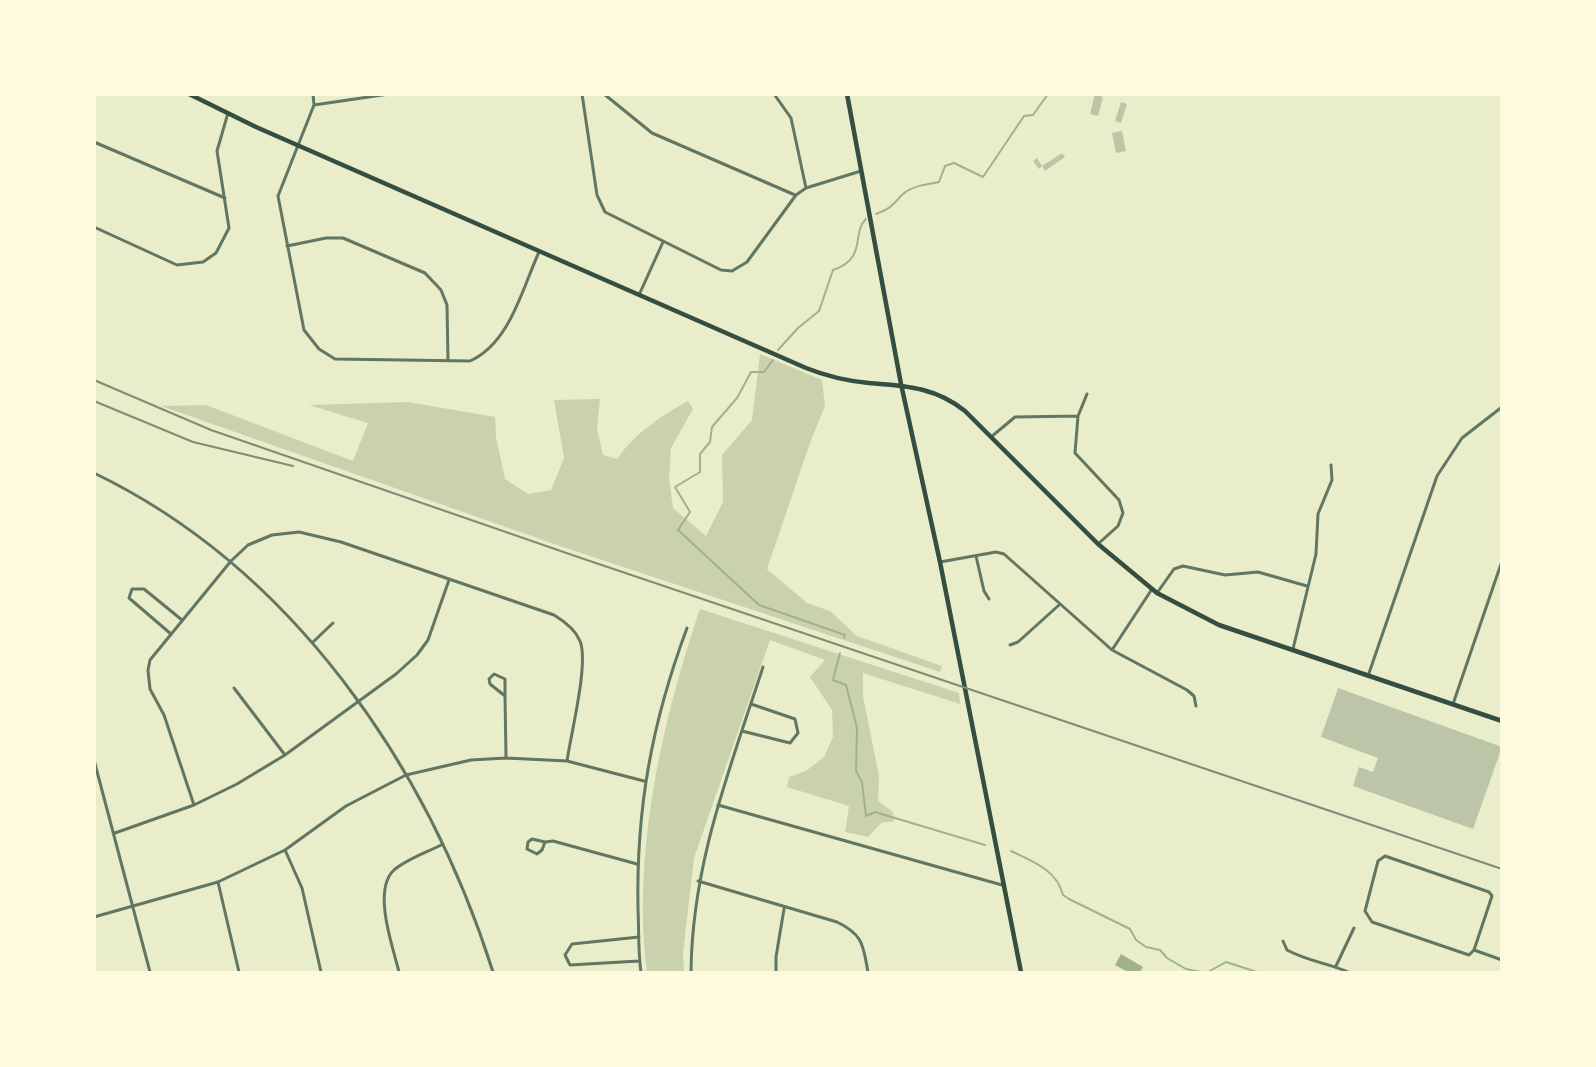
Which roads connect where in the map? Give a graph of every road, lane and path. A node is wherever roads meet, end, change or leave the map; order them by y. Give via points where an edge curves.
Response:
1 (189, 94) edge
2 (313, 94) edge
3 (389, 94) edge
4 (582, 94) edge
5 (604, 94) edge
6 (774, 94) edge
7 (847, 94) edge
8 (314, 105) junction
9 (228, 113) junction
10 (94, 142) edge
11 (300, 146) junction
12 (862, 171) junction
13 (806, 188) junction
14 (796, 195) junction
15 (225, 198) junction
16 (94, 227) edge
17 (663, 242) junction
18 (287, 246) junction
19 (539, 252) junction
20 (638, 296) junction
21 (448, 361) junction
22 (901, 384) junction
23 (1087, 394) dead end
24 (1502, 407) edge
25 (1078, 416) junction
26 (991, 437) junction
27 (1331, 465) dead end
28 (94, 473) edge
29 (1098, 543) junction
30 (976, 556) junction
31 (231, 561) junction
32 (1502, 561) edge
33 (940, 562) junction
34 (450, 580) junction
35 (1308, 586) junction
36 (1152, 589) junction
37 (1157, 593) junction
38 (989, 599) dead end
39 (1059, 604) junction
40 (182, 620) junction
41 (333, 623) dead end
42 (687, 628) dead end
43 (171, 634) junction
44 (313, 642) junction
45 (1010, 645) dead end
46 (1112, 650) junction
47 (1293, 650) junction
48 (763, 667) dead end
49 (1368, 676) junction
50 (234, 688) dead end
51 (505, 696) junction
52 (358, 702) junction
53 (751, 704) junction
54 (1453, 705) junction
55 (1196, 706) dead end
56 (1502, 721) edge
57 (742, 731) junction
58 (285, 755) junction
59 (506, 758) junction
60 (94, 760) edge
61 (567, 760) junction
62 (406, 775) junction
63 (644, 781) junction
64 (194, 805) junction
65 (718, 805) junction
66 (115, 833) junction
67 (545, 842) junction
68 (443, 844) junction
69 (285, 850) junction
70 (637, 864) junction
71 (698, 881) junction
72 (218, 882) junction
73 (1002, 885) junction
74 (132, 905) junction
75 (784, 909) junction
76 (94, 917) edge
77 (1354, 928) dead end
78 (639, 937) junction
79 (1283, 941) dead end
80 (1474, 950) junction
81 (1502, 960) edge
82 (639, 962) junction
83 (1336, 966) junction
84 (150, 972) edge
85 (239, 972) edge
86 (321, 972) edge
87 (399, 972) edge
88 (493, 972) edge
89 (641, 972) edge
90 (691, 972) edge
91 (776, 972) edge
92 (868, 972) edge
93 (1021, 972) edge
94 (1348, 972) edge

1 - 9 main road
2 - 8 street
3 - 8 street
4 - 17 street via 599,205 605,212
5 - 14 street via 652,133
6 - 13 street via 791,118
7 - 12 main road
8 - 11 street
9 - 11 main road
9 - 15 street via 217,151
10 - 15 street
11 - 18 street via 278,196
11 - 19 main road
12 - 13 street
12 - 22 main road
13 - 14 street
14 - 17 street via 747,262 732,271 721,270
15 - 16 street via 229,219 226,237 216,253 194,264 170,263
17 - 20 street
18 - 21 street via 343,238 424,273 441,290 447,304
18 - 21 street via 304,330 325,354 347,361
19 - 20 main road
19 - 21 street via 494,346 470,361
20 - 22 main road via 827,376
22 - 26 main road via 922,387 950,400
22 - 33 main road
23 - 25 street
24 - 49 street via 1462,438 1437,476
25 - 26 street via 1016,417
25 - 29 street via 1076,453 1119,500 1123,513 1118,526
26 - 29 main road
27 - 35 street via 1332,480 1316,523 1318,540
28 - 31 street via 152,504
29 - 36 main road
30 - 33 street
30 - 38 street
30 - 39 street via 1004,554
31 - 34 street via 256,541 299,532
31 - 40 street
31 - 44 street
32 - 54 street
33 - 73 main road
34 - 52 street via 438,617 417,655
34 - 61 street via 554,615 580,639 584,657
35 - 37 street via 1258,572 1225,575 1183,566 1174,569
35 - 47 street
36 - 37 main road
36 - 46 street
37 - 47 main road via 1219,625
39 - 45 street
39 - 46 street
40 - 43 street
40 - 43 street via 144,589 132,589 129,598
41 - 44 street
42 - 63 street via 668,679
43 - 64 street via 150,660 148,670 151,691 164,715
44 - 52 street
46 - 55 street via 1187,690 1194,696
47 - 49 main road
48 - 53 street
49 - 54 main road
50 - 58 street
51 - 51 street via 505,679 494,674 489,684
51 - 59 street
52 - 58 street
52 - 62 street
53 - 57 street
53 - 57 street via 795,719 798,733 790,743
54 - 56 main road
57 - 65 street
58 - 64 street
59 - 61 street
59 - 62 street via 471,760
60 - 66 street
61 - 63 street
62 - 68 street
62 - 69 street via 346,806
63 - 70 street
64 - 66 street
65 - 71 street
65 - 73 street
66 - 74 street
67 - 67 street via 537,854 527,849 532,839
67 - 70 street
68 - 87 street via 394,870 388,878 383,897
68 - 88 street
69 - 72 street
69 - 86 street via 302,888
70 - 78 street
71 - 75 street
71 - 90 street
72 - 74 street
72 - 85 street
73 - 93 main road
74 - 76 street
74 - 84 street
75 - 91 street
75 - 92 street via 854,930 862,943
77 - 83 street
78 - 82 street
78 - 82 street via 572,944 565,955 570,966
79 - 83 street via 1287,950 1302,958
80 - 80 street via 1469,955 1372,922 1365,912 1378,861 1385,856 1489,892 1492,896
80 - 81 street
82 - 89 street
83 - 94 street

